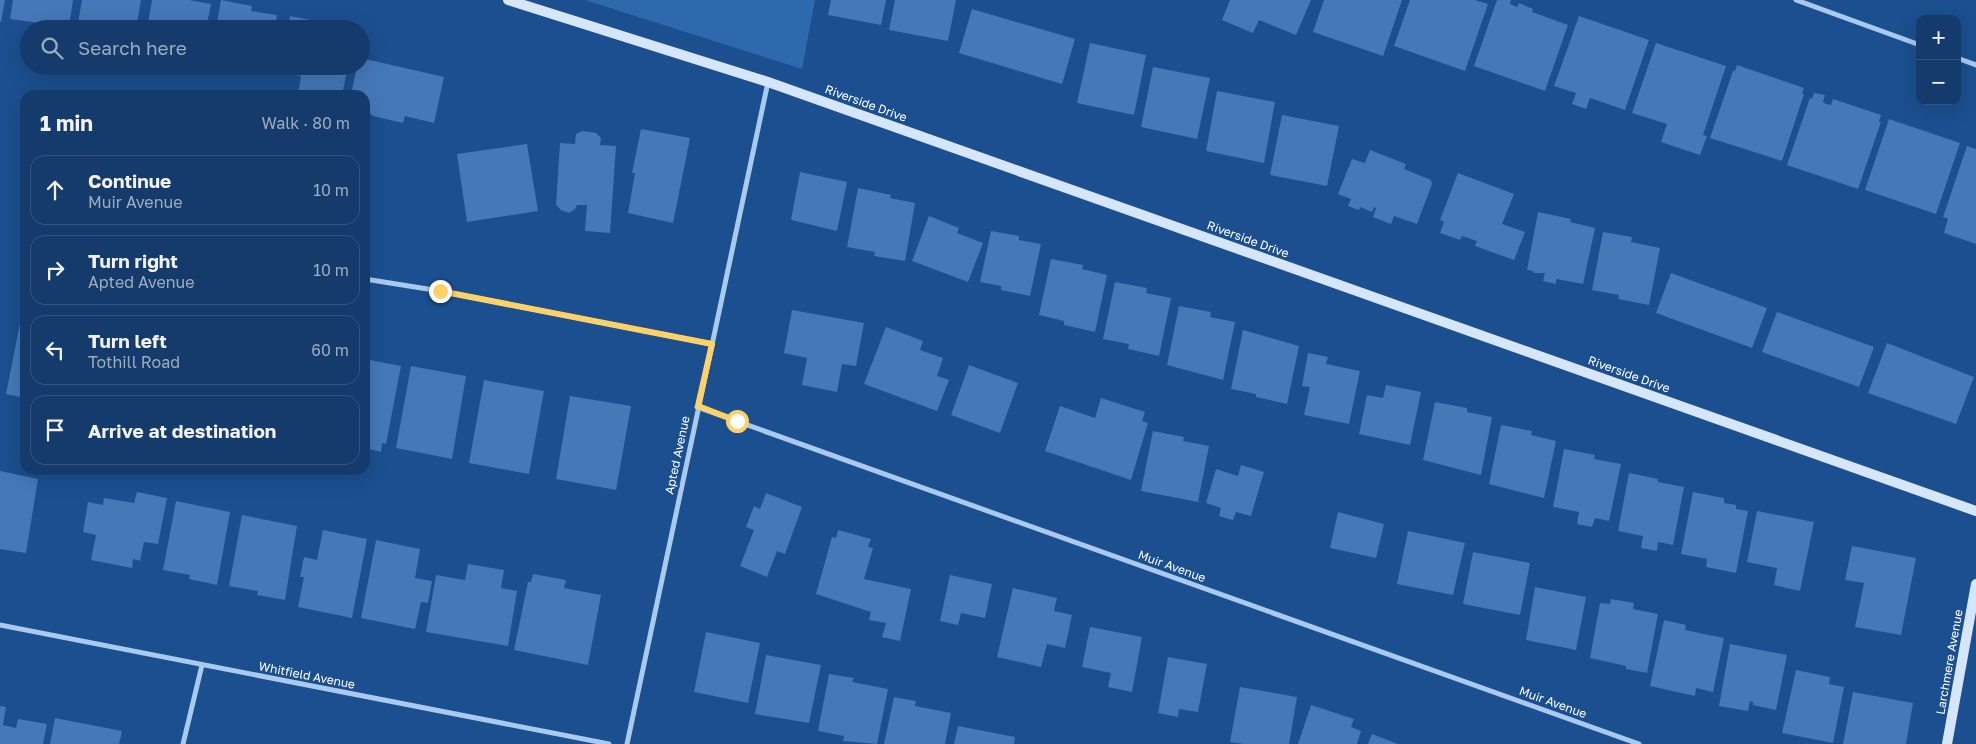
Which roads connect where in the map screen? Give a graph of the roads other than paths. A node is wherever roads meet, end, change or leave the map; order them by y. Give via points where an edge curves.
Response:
1 (508, 0) edge
2 (1796, 0) edge
3 (1916, 43) edge
4 (1961, 59) edge
5 (1976, 65) edge
6 (768, 82) junction
7 (370, 280) edge
8 (712, 344) junction
9 (698, 406) junction
10 (1976, 511) edge
11 (1976, 584) edge
12 (0, 625) edge
13 (202, 665) junction
14 (183, 744) edge
15 (610, 744) edge
16 (627, 744) edge
17 (1640, 744) edge
18 (1947, 744) edge

1 - 6 street, Riverside Drive
2 - 3 street
4 - 5 street
6 - 8 street, Apted Avenue
6 - 10 street, Riverside Drive
7 - 8 street
8 - 9 street, Apted Avenue
9 - 16 street, Apted Avenue
9 - 17 street, Muir Avenue
11 - 18 street, Larchmere Avenue
12 - 13 street, Whitfield Avenue
13 - 14 street
13 - 15 street, Whitfield Avenue

